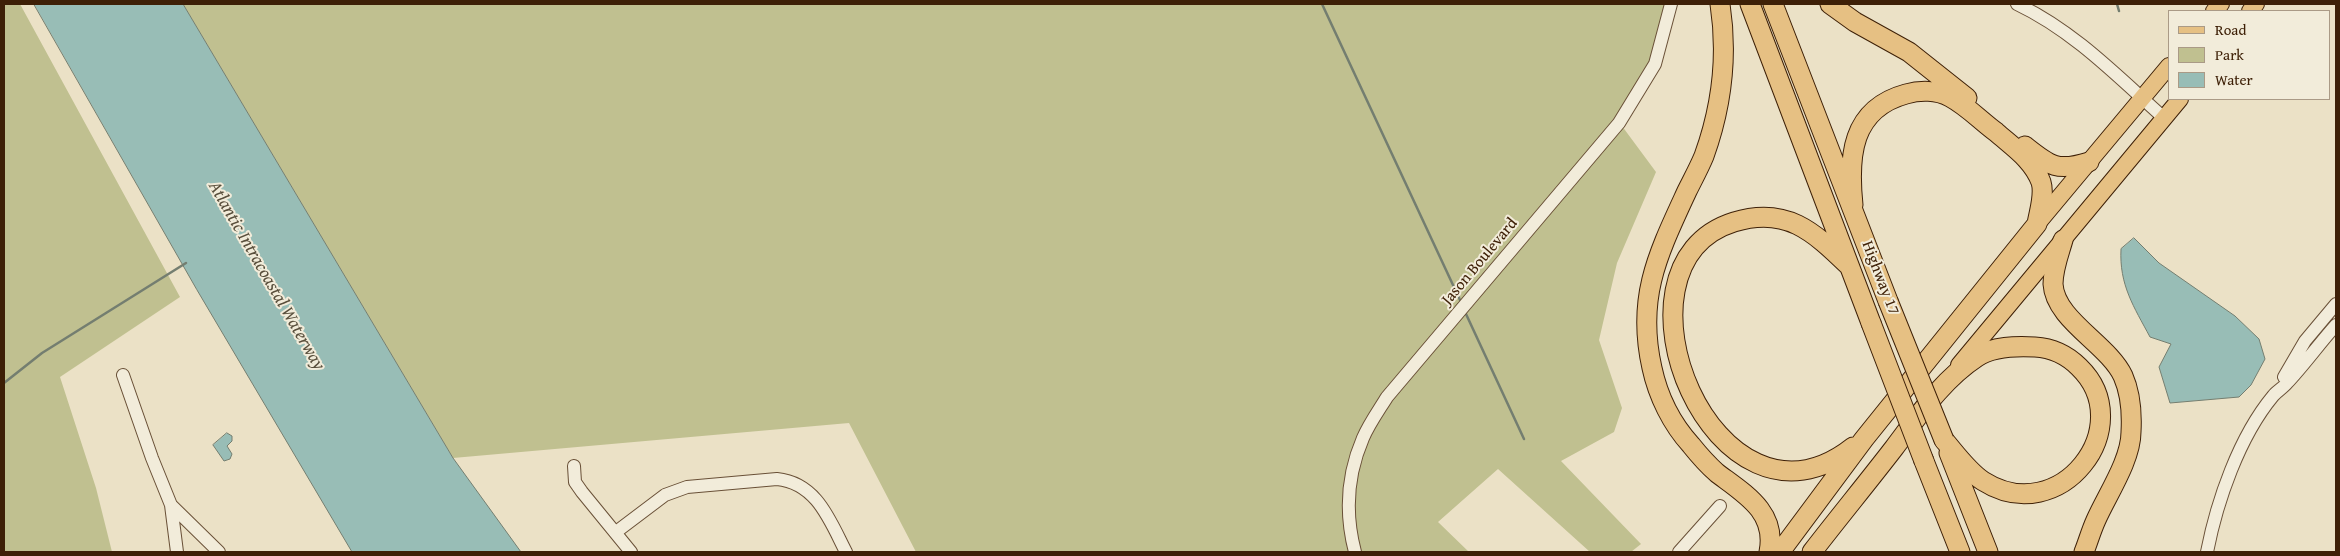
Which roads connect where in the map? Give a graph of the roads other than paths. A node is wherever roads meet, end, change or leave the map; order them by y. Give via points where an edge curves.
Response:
1 (1671, 4) edge
2 (1720, 4) edge
3 (1750, 4) edge
4 (1773, 4) edge
5 (1830, 4) edge
6 (2017, 4) edge
7 (2168, 67) edge
8 (2142, 98) junction
9 (2179, 100) edge
10 (2164, 118) junction
11 (2089, 162) junction
12 (1852, 205) junction
13 (2037, 224) junction
14 (2063, 240) junction
15 (1849, 266) junction
16 (2336, 304) edge
17 (2336, 325) edge
18 (123, 375) dead end
19 (1946, 380) junction
20 (2273, 396) junction
21 (1864, 439) junction
22 (1944, 440) junction
23 (574, 466) dead end
24 (171, 505) junction
25 (1720, 506) dead end
26 (1835, 522) junction
27 (616, 532) junction
28 (1958, 549) edge
29 (176, 552) edge
30 (219, 552) edge
31 (631, 552) edge
32 (846, 552) edge
33 (1355, 552) edge
34 (1679, 552) edge
35 (1769, 552) edge
36 (1780, 552) edge
37 (1812, 552) edge
38 (1825, 552) edge
39 (1988, 552) edge
40 (2084, 552) edge
41 (2207, 552) edge

1 - 33 street, Jason Boulevard via 1655,64 1619,122 1387,397 1363,438 1348,489 1349,530
2 - 35 highway via 1725,61 1719,103 1703,158 1656,260 1645,314 1659,392 1678,429 1716,472 1761,509 1771,530
3 - 15 highway, Highway 17
4 - 12 highway, Highway 17
5 - 11 highway via 1909,52 2044,161 2069,168
6 - 8 street via 2065,32
7 - 8 main road
8 - 10 street
8 - 11 main road
9 - 10 main road
10 - 14 main road
11 - 13 main road
12 - 13 highway via 1852,155 1864,121 1880,106 1899,96 1918,91 1934,92 1950,97 2030,162 2042,192
12 - 22 highway, Highway 17, bridge
13 - 21 highway
14 - 19 main road
14 - 40 highway via 2055,267 2056,298 2123,375 2131,414 2127,452
15 - 21 highway via 1822,240 1792,221 1768,216 1721,226 1694,248 1678,280 1673,320 1679,363 1696,405 1724,441 1751,460 1792,471 1820,467 1841,457
15 - 28 highway, Highway 17, bridge
16 - 20 street via 2305,341
17 - 20 street
18 - 24 street
19 - 22 highway via 1979,355 2011,346 2040,347 2060,352 2086,374 2100,409 2089,458 2068,480 2043,492 2013,492 1982,481
19 - 26 highway
20 - 41 street via 2235,460
21 - 36 highway
22 - 39 highway, Highway 17
23 - 27 street via 575,482
24 - 29 street
24 - 30 street
25 - 34 street
26 - 37 highway
26 - 38 highway
27 - 31 street
27 - 32 street via 665,495 686,487 790,480 815,497

